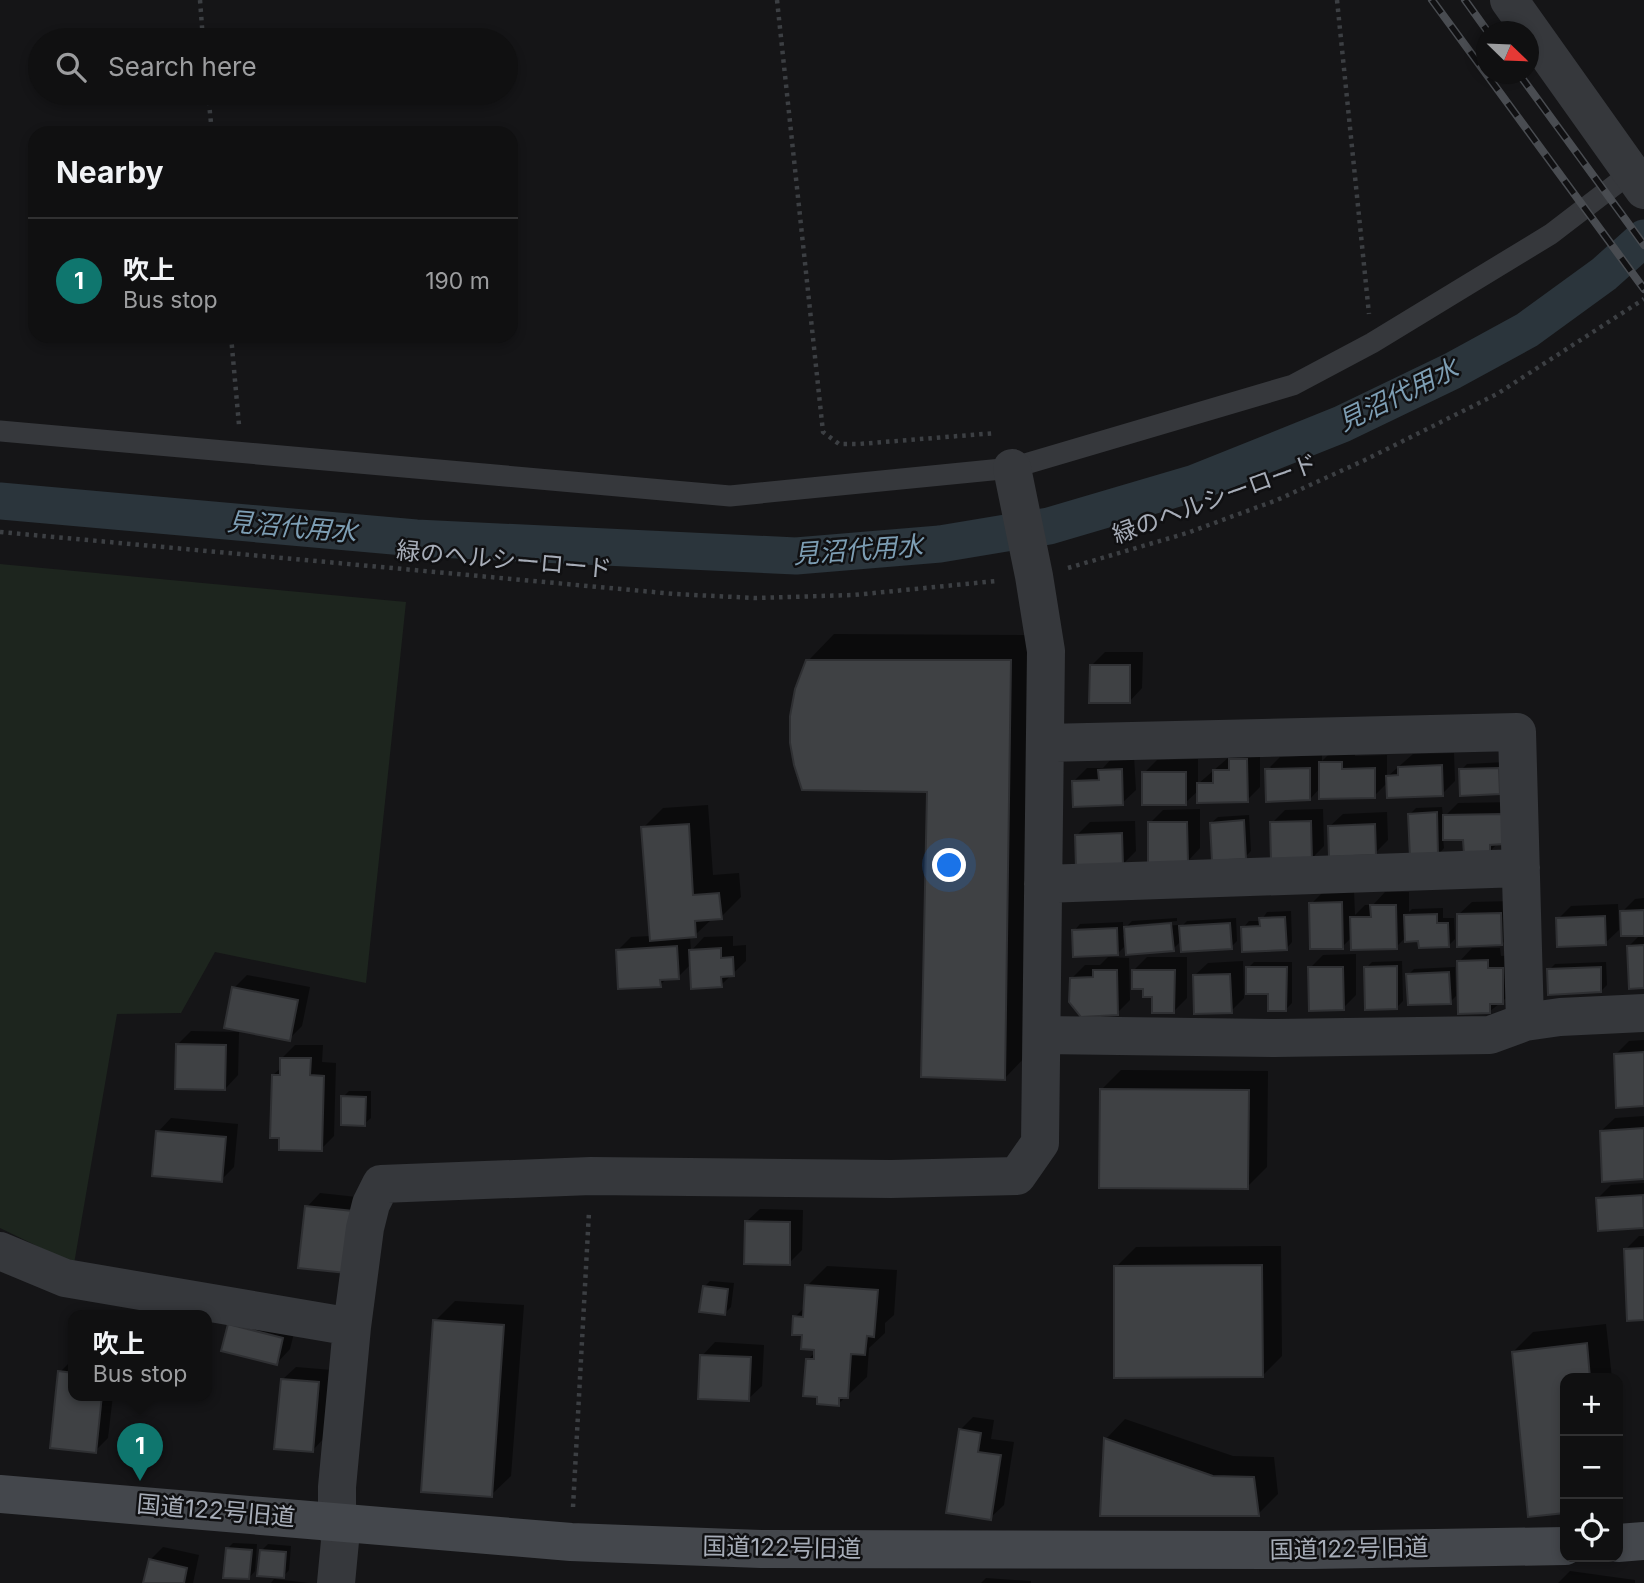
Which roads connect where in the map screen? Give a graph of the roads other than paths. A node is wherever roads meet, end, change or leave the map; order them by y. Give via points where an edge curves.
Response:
1 (1509, 0) edge
2 (1640, 175) edge
3 (0, 431) edge
4 (1012, 468) junction
5 (1045, 743) junction
6 (1521, 867) junction
7 (1043, 884) junction
8 (1644, 1013) edge
9 (1525, 1022) junction
10 (1042, 1035) junction
11 (0, 1251) edge
12 (352, 1327) junction
13 (0, 1494) edge
14 (337, 1521) junction
15 (1644, 1541) edge
16 (1623, 1543) edge
17 (1560, 1546) edge
18 (336, 1583) edge

1 - 2 street
2 - 4 lane via 1372,343 1293,384
3 - 4 lane via 730,496
4 - 5 street via 1046,651
5 - 6 street via 1517,732
5 - 7 street
6 - 7 street
6 - 9 street
7 - 10 street
8 - 9 street
9 - 10 street via 1490,1035
10 - 12 street via 1040,1143 1017,1177 591,1176 381,1184 365,1228
11 - 12 street via 65,1278
12 - 14 street
13 - 14 street, 国道122号旧道
14 - 17 street, 国道122号旧道 via 571,1542 802,1549
14 - 18 street
15 - 16 street

